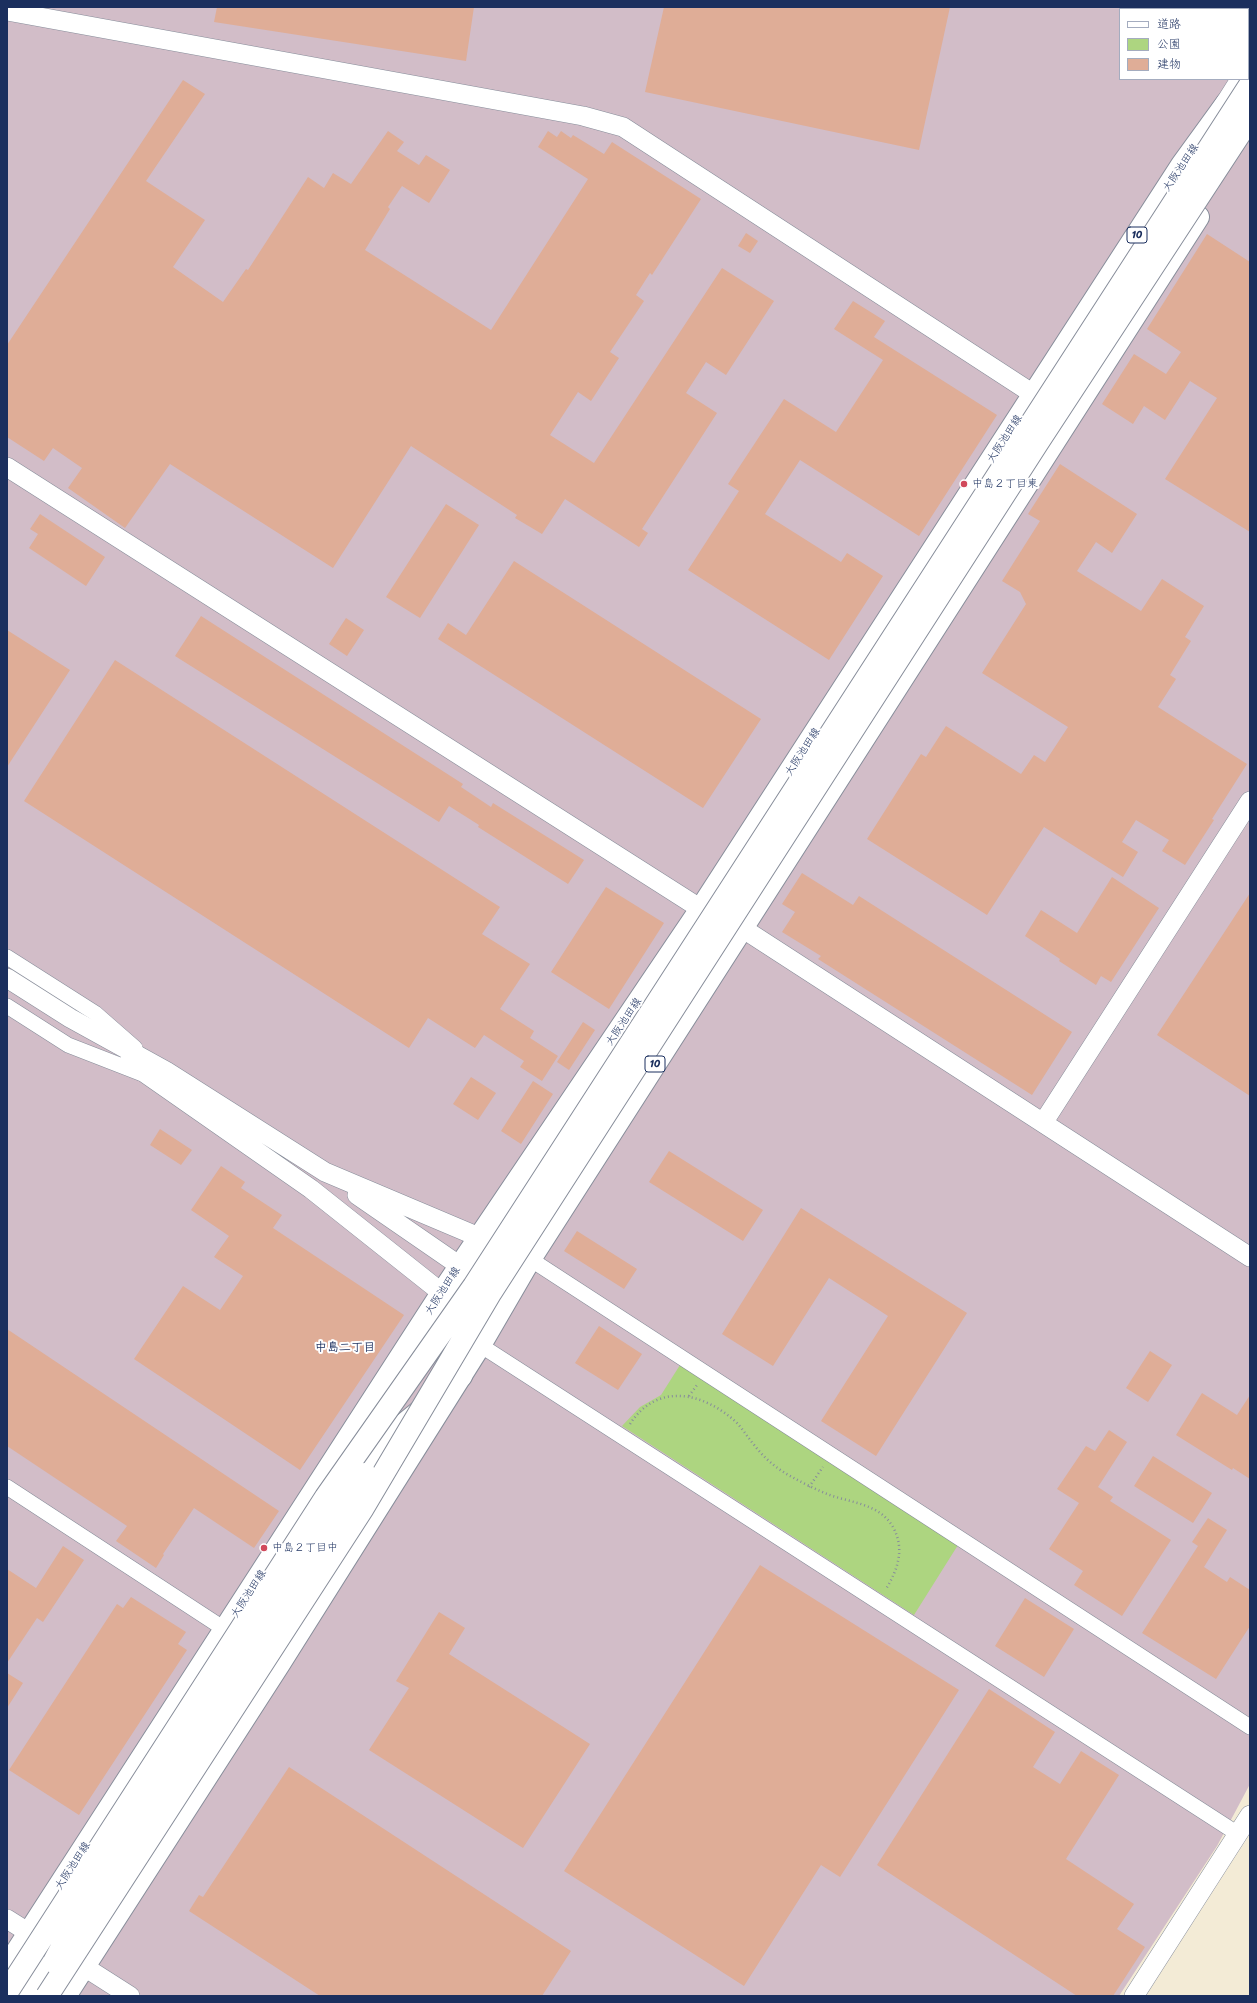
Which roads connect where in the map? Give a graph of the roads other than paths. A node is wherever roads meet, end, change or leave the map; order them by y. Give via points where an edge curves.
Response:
1 (7, 10) edge
2 (1237, 80) edge
3 (1243, 80) edge
4 (1250, 85) edge
5 (1250, 118) edge
6 (1250, 136) edge
7 (1182, 165) junction
8 (1034, 394) junction
9 (1070, 418) junction
10 (7, 467) edge
11 (1250, 801) edge
12 (701, 909) junction
13 (742, 928) junction
14 (7, 957) edge
15 (7, 978) edge
16 (7, 1006) edge
17 (151, 1070) junction
18 (1043, 1123) junction
19 (325, 1172) junction
20 (479, 1238) junction
21 (1250, 1256) edge
22 (530, 1259) junction
23 (460, 1266) junction
24 (442, 1293) junction
25 (480, 1345) junction
26 (461, 1376) junction
27 (7, 1487) edge
28 (226, 1630) junction
29 (279, 1664) junction
30 (1250, 1727) edge
31 (1250, 1815) edge
32 (1238, 1834) junction
33 (7, 1919) edge
34 (29, 1933) junction
35 (56, 1949) junction
36 (84, 1966) junction
37 (7, 1968) edge
38 (7, 1992) edge
39 (24, 1996) edge
40 (36, 1996) edge
41 (47, 1996) edge
42 (65, 1996) edge
43 (130, 1996) edge
44 (1134, 1996) edge

1 - 8 street via 583,116 623,127
2 - 7 street
3 - 7 main road, 大阪池田線 / 10
4 - 38 main road, bridge via 478,1280 326,1497
5 - 41 main road, bridge via 1038,442 491,1292 363,1508
6 - 9 main road, 10
7 - 8 main road, 大阪池田線 / 10
8 - 9 street
8 - 12 main road, 大阪池田線 / 10
9 - 13 main road, 10
10 - 12 street
11 - 18 street
12 - 13 street
12 - 20 main road, 大阪池田線 / 10
13 - 18 street
13 - 22 main road, 10
14 - 17 street via 95,1013
15 - 17 street
16 - 17 street via 68,1046
17 - 19 street
17 - 24 street via 311,1189
18 - 21 street
19 - 20 street
19 - 23 street
20 - 22 street
20 - 23 main road, 大阪池田線 / 10
22 - 25 main road, 10
22 - 30 street
23 - 24 main road, 大阪池田線 / 10
23 - 25 street via 473,1281 483,1301 485,1322
24 - 25 street
24 - 28 main road, 大阪池田線 / 10
25 - 26 main road, 10
25 - 32 street
26 - 29 main road, 10
26 - 40 main road, bridge via 397,1430 365,1474 70,1932
27 - 28 street
28 - 29 street
28 - 34 main road, 大阪池田線 / 10
29 - 36 main road, 10
31 - 32 street
32 - 44 street
33 - 34 street
34 - 35 street
34 - 37 main road, 大阪池田線 / 10
35 - 36 street
35 - 39 main road
36 - 42 main road, 10
36 - 43 street

